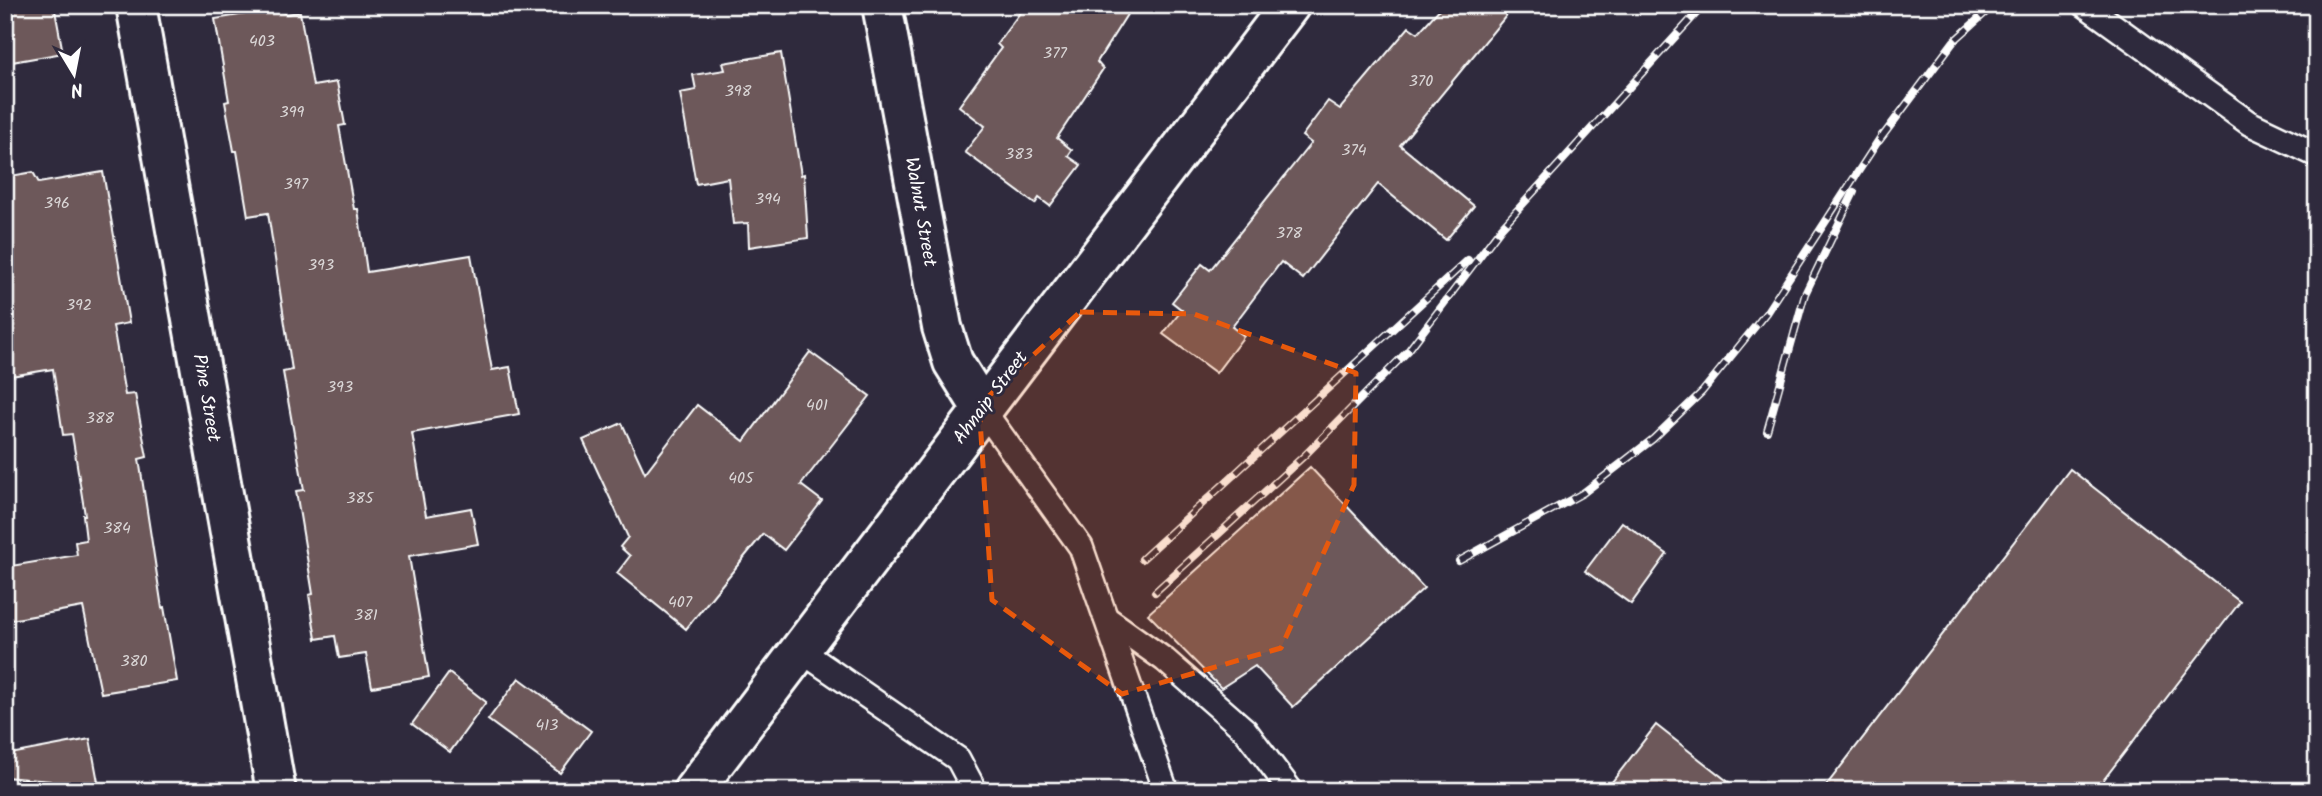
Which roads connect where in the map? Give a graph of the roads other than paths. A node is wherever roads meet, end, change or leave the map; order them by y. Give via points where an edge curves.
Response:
1 (136, 5) edge
2 (882, 5) edge
3 (1290, 5) edge
4 (2085, 5) edge
5 (2317, 155) edge
6 (983, 410) junction
7 (1106, 618) junction
8 (800, 650) junction
9 (276, 791) edge
10 (693, 791) edge
11 (975, 791) edge
12 (1167, 791) edge
13 (1291, 791) edge

1 - 9 street, Pine Street
2 - 6 street, Walnut Street via 942,327 953,362
3 - 6 street, Ahnaip Street
4 - 5 lane via 2249,123
6 - 7 lane via 1081,547
6 - 8 street, Ahnaip Street
7 - 12 lane
7 - 13 lane via 1165,660 1245,730
8 - 10 street, Ahnaip Street
8 - 11 lane via 958,759

